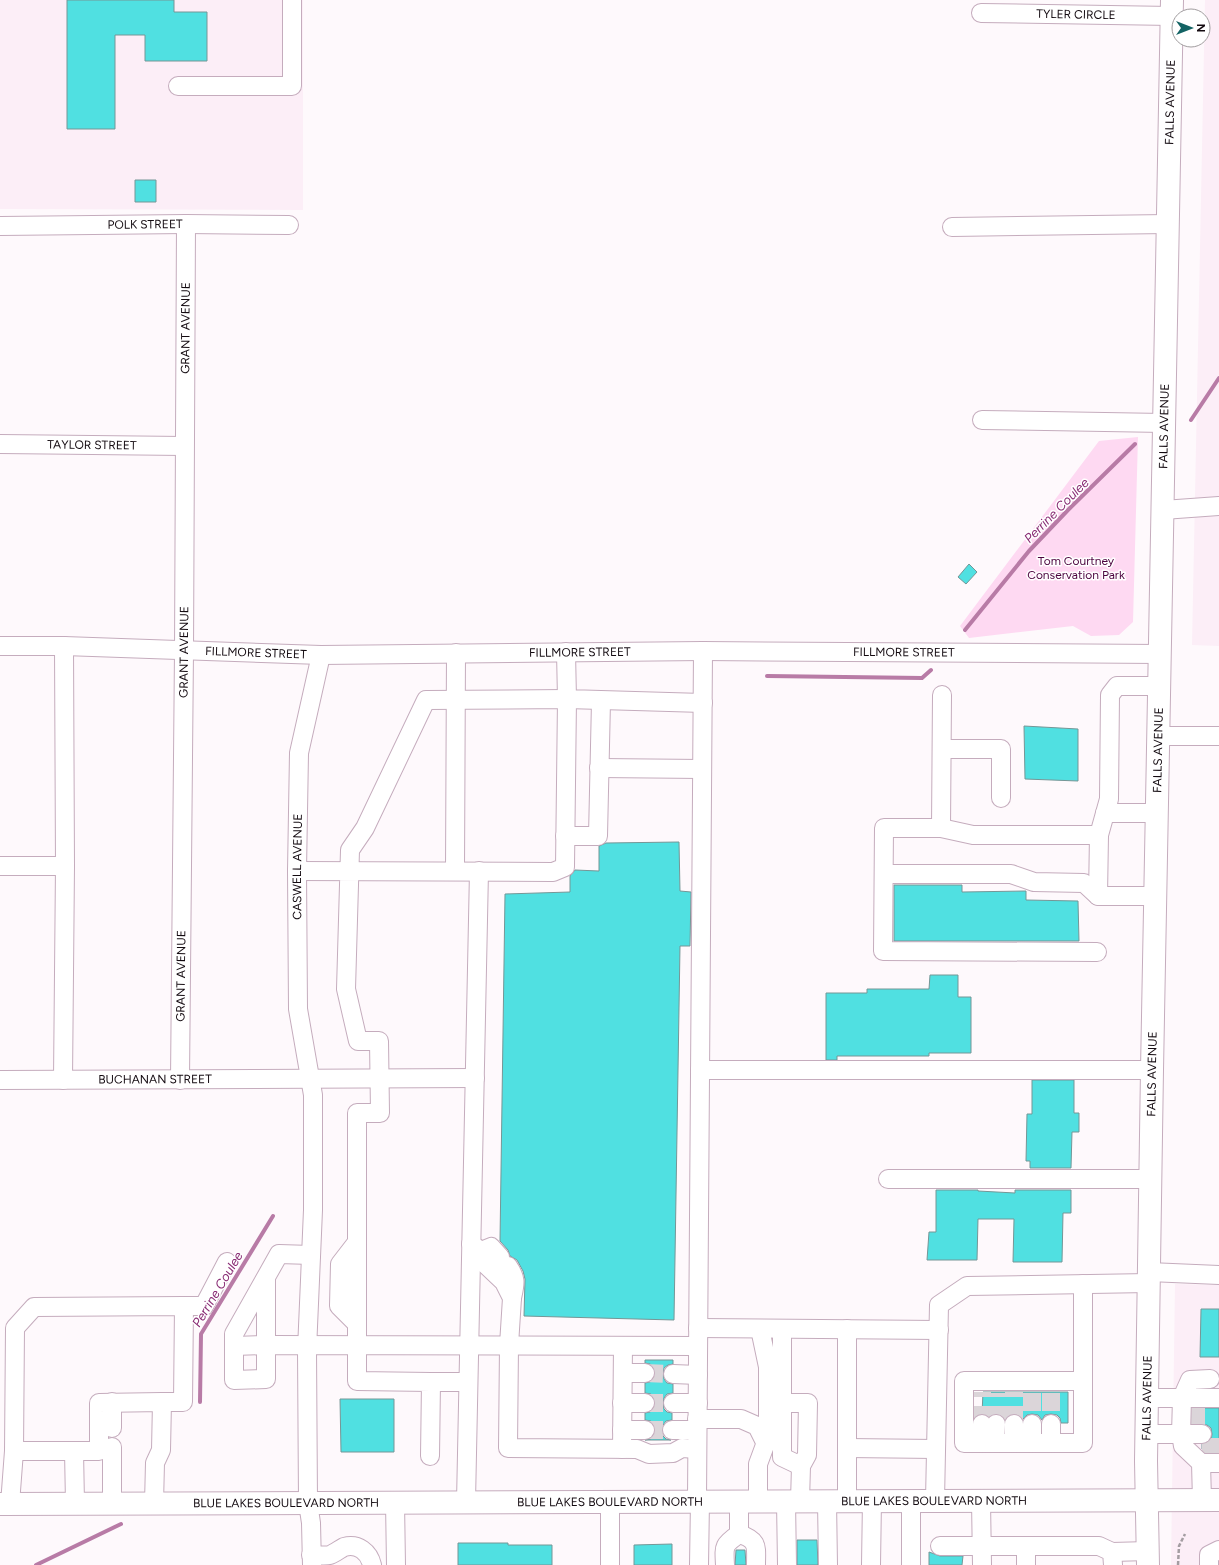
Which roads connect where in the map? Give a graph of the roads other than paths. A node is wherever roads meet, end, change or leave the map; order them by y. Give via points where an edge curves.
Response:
1 (292, 0) edge
2 (1171, 8) edge
3 (980, 12) dead end
4 (1171, 48) edge
5 (178, 86) dead end
6 (186, 224) junction
7 (1168, 224) junction
8 (289, 225) dead end
9 (0, 226) edge
10 (952, 227) dead end
11 (982, 420) dead end
12 (1164, 423) junction
13 (0, 444) edge
14 (184, 446) junction
15 (1219, 506) edge
16 (1163, 510) junction
17 (0, 646) edge
18 (64, 646) junction
19 (184, 651) junction
20 (703, 651) junction
21 (566, 652) junction
22 (456, 653) junction
23 (1160, 654) junction
24 (320, 655) junction
25 (1159, 686) junction
26 (942, 694) dead end
27 (567, 699) junction
28 (456, 700) junction
29 (601, 701) junction
30 (703, 703) junction
31 (1158, 736) junction
32 (1219, 736) edge
33 (942, 749) junction
34 (600, 768) junction
35 (702, 769) junction
36 (1001, 798) dead end
37 (1105, 813) junction
38 (1156, 813) junction
39 (941, 828) junction
40 (565, 836) junction
41 (1098, 836) junction
42 (0, 866) edge
43 (65, 866) junction
44 (297, 871) junction
45 (349, 871) junction
46 (455, 871) junction
47 (479, 871) junction
48 (884, 874) junction
49 (1098, 896) junction
50 (1155, 896) junction
51 (1097, 952) dead end
52 (700, 1070) junction
53 (1152, 1070) junction
54 (475, 1078) junction
55 (311, 1079) junction
56 (379, 1079) junction
57 (0, 1080) edge
58 (63, 1080) junction
59 (180, 1080) junction
60 (888, 1179) dead end
61 (1151, 1179) junction
62 (476, 1248) junction
63 (311, 1255) junction
64 (227, 1262) dead end
65 (1219, 1275) edge
66 (266, 1277) junction
67 (1149, 1277) junction
68 (1083, 1284) junction
69 (512, 1298) junction
70 (184, 1306) junction
71 (698, 1328) junction
72 (760, 1329) junction
73 (782, 1329) junction
74 (848, 1329) junction
75 (939, 1330) junction
76 (266, 1345) junction
77 (307, 1345) junction
78 (357, 1345) junction
79 (469, 1345) junction
80 (509, 1345) junction
81 (234, 1346) junction
82 (623, 1346) junction
83 (698, 1346) junction
84 (623, 1373) junction
85 (645, 1373) tunnel mouth
86 (673, 1374) tunnel mouth
87 (698, 1375) junction
88 (1210, 1379) dead end
89 (938, 1381) junction
90 (964, 1381) junction
91 (1083, 1381) junction
92 (431, 1382) junction
93 (468, 1382) junction
94 (1147, 1398) junction
95 (1219, 1398) edge
96 (1191, 1401) junction
97 (112, 1402) junction
98 (162, 1402) junction
99 (622, 1403) junction
100 (645, 1403) tunnel mouth
101 (673, 1403) tunnel mouth
102 (782, 1403) junction
103 (697, 1417) junction
104 (989, 1424) tunnel mouth
105 (1057, 1425) tunnel mouth
106 (112, 1428) dead end
107 (622, 1430) junction
108 (645, 1430) tunnel mouth
109 (672, 1430) tunnel mouth
110 (1146, 1434) junction
111 (1194, 1441) junction
112 (989, 1443) junction
113 (1014, 1443) junction
114 (1032, 1443) junction
115 (1057, 1443) junction
116 (766, 1444) junction
117 (847, 1448) junction
118 (622, 1449) junction
119 (697, 1449) junction
120 (936, 1449) junction
121 (14, 1451) junction
122 (74, 1451) junction
123 (108, 1454) junction
124 (430, 1456) dead end
125 (1219, 1463) edge
126 (801, 1466) junction
127 (872, 1500) junction
128 (911, 1500) junction
129 (935, 1500) junction
130 (981, 1500) junction
131 (1147, 1500) junction
132 (1210, 1500) edge
133 (610, 1501) junction
134 (698, 1501) junction
135 (748, 1501) junction
136 (793, 1501) junction
137 (837, 1501) junction
138 (395, 1502) junction
139 (466, 1502) junction
140 (75, 1503) junction
141 (154, 1503) junction
142 (308, 1503) junction
143 (5, 1504) edge
144 (112, 1504) junction
145 (739, 1534) junction
146 (940, 1546) dead end
147 (982, 1546) junction
148 (1026, 1547) junction
149 (1219, 1550) edge
150 (1112, 1558) edge
151 (1148, 1558) edge
152 (311, 1560) edge
153 (372, 1565) edge
154 (396, 1565) edge
155 (610, 1565) edge
156 (699, 1565) edge
157 (725, 1565) edge
158 (756, 1565) edge
159 (787, 1565) edge
160 (828, 1565) edge
161 (871, 1565) edge
162 (911, 1565) edge
163 (982, 1565) edge
164 (1026, 1565) edge
165 (1209, 1565) edge

1 - 5 street via 292,86
2 - 3 street, TYLER CIRCLE
4 - 7 main road, FALLS AVENUE
6 - 8 street, POLK STREET
6 - 9 street, POLK STREET
6 - 14 street, GRANT AVENUE
7 - 10 street
7 - 12 main road, FALLS AVENUE
11 - 12 street
12 - 16 main road, FALLS AVENUE
13 - 14 street, TAYLOR STREET
14 - 19 street, GRANT AVENUE
15 - 16 street
16 - 23 main road, FALLS AVENUE
17 - 18 street, FILLMORE STREET
18 - 19 street, FILLMORE STREET
18 - 43 street
19 - 24 street, FILLMORE STREET
19 - 59 street, GRANT AVENUE
20 - 21 street, FILLMORE STREET
20 - 23 street, FILLMORE STREET
20 - 30 street
21 - 22 street, FILLMORE STREET
21 - 27 street
22 - 24 street, FILLMORE STREET
22 - 28 street
23 - 25 main road, FALLS AVENUE
24 - 44 street, CASWELL AVENUE via 299,753
25 - 31 main road, FALLS AVENUE
25 - 37 street via 1117,686 1110,695 1109,799
26 - 33 street
27 - 28 street
27 - 29 street
27 - 40 street
28 - 45 street via 426,700 365,828 350,850
28 - 46 street
29 - 30 street
29 - 34 street
30 - 35 street
31 - 32 street
31 - 38 main road, FALLS AVENUE
33 - 36 street via 1001,749
33 - 39 street
34 - 35 street
34 - 40 street via 598,836
35 - 52 street
37 - 38 street
37 - 41 street
38 - 50 main road, FALLS AVENUE
39 - 41 street via 973,835
39 - 48 street via 884,828
40 - 47 street via 565,867 553,872
41 - 49 street
42 - 43 street
43 - 58 street
44 - 45 street
44 - 55 street, CASWELL AVENUE via 298,1009
45 - 46 street
45 - 56 street via 346,989 358,1041 379,1042
46 - 47 street
47 - 54 street
48 - 49 street via 1011,874 1034,882 1084,883
48 - 51 street via 883,951
49 - 50 street
50 - 53 main road, FALLS AVENUE
52 - 53 street
52 - 71 street
53 - 61 main road, FALLS AVENUE
54 - 56 street, BUCHANAN STREET
54 - 62 street
55 - 56 street, BUCHANAN STREET
55 - 59 street, BUCHANAN STREET
55 - 63 street, CASWELL AVENUE
56 - 78 street via 380,1113 357,1113
57 - 58 street, BUCHANAN STREET
58 - 59 street, BUCHANAN STREET
60 - 61 street
61 - 67 main road, FALLS AVENUE
62 - 69 street via 484,1264 504,1282
62 - 69 street via 491,1247 514,1275
62 - 79 street
63 - 66 street via 278,1254
63 - 77 street, CASWELL AVENUE
64 - 70 street via 204,1306
65 - 67 street
66 - 76 street
66 - 81 street via 234,1334
67 - 68 street
67 - 94 main road, FALLS AVENUE
68 - 75 street via 967,1286 939,1305
68 - 91 street
69 - 80 street
70 - 98 street via 183,1402
70 - 121 street via 34,1307 15,1328
71 - 72 street
71 - 83 street
72 - 73 street
72 - 116 street via 768,1367
73 - 74 street
73 - 102 street
74 - 75 street
74 - 117 street
75 - 89 street
76 - 77 street
76 - 81 street
76 - 81 street via 266,1380 234,1380
77 - 78 street
77 - 142 street, CASWELL AVENUE
78 - 79 street
78 - 92 street via 357,1381
79 - 80 street
79 - 93 street
80 - 82 street
80 - 118 street via 508,1448
82 - 83 street
82 - 84 street
83 - 87 street
84 - 85 street
84 - 99 street
86 - 87 street
87 - 103 street
88 - 96 street via 1190,1380
89 - 90 street
89 - 120 street
90 - 91 street via 989,1387 1057,1387
90 - 112 street via 964,1443
91 - 115 street via 1083,1443
92 - 93 street
92 - 124 street
93 - 139 street
94 - 96 street
94 - 110 main road, FALLS AVENUE
95 - 96 street
96 - 111 street
97 - 98 street
97 - 106 street
97 - 123 street via 99,1403
98 - 141 street via 162,1450 155,1463
99 - 100 street
99 - 107 street
101 - 103 street
102 - 126 street via 782,1457
102 - 126 street via 808,1403 807,1455
103 - 109 street
103 - 116 street via 741,1419 757,1426
103 - 119 street
104 - 112 street
105 - 115 street
107 - 108 street
107 - 118 street
110 - 111 street
110 - 131 main road, FALLS AVENUE
111 - 125 street
111 - 132 street
112 - 113 street
113 - 114 street
113 - 114 street via 1023,1424
114 - 115 street
116 - 135 street
117 - 120 street
117 - 137 street
118 - 119 street via 637,1449 649,1454 673,1453 682,1448
119 - 134 street
120 - 129 street
121 - 122 street
121 - 143 street
122 - 123 street
122 - 140 street
123 - 144 street
126 - 136 street
127 - 128 main road, BLUE LAKES BOULEVARD NORTH
127 - 137 main road, BLUE LAKES BOULEVARD NORTH
127 - 161 street
128 - 129 main road, BLUE LAKES BOULEVARD NORTH
128 - 162 street
129 - 130 main road, BLUE LAKES BOULEVARD NORTH
130 - 131 main road, BLUE LAKES BOULEVARD NORTH
130 - 147 street
131 - 132 main road, BLUE LAKES BOULEVARD NORTH
131 - 151 main road, FALLS AVENUE
133 - 134 main road, BLUE LAKES BOULEVARD NORTH
133 - 139 main road, BLUE LAKES BOULEVARD NORTH
133 - 155 street
134 - 135 main road, BLUE LAKES BOULEVARD NORTH
134 - 156 street
135 - 136 main road, BLUE LAKES BOULEVARD NORTH
135 - 145 street
136 - 137 main road, BLUE LAKES BOULEVARD NORTH
136 - 159 street
137 - 160 street
138 - 139 main road, BLUE LAKES BOULEVARD NORTH
138 - 142 main road, BLUE LAKES BOULEVARD NORTH
138 - 154 street
140 - 143 main road, BLUE LAKES BOULEVARD NORTH
140 - 144 main road, BLUE LAKES BOULEVARD NORTH
141 - 142 main road, BLUE LAKES BOULEVARD NORTH
141 - 144 main road, BLUE LAKES BOULEVARD NORTH
142 - 152 street, CASWELL AVENUE
145 - 157 street via 727,1542 724,1550
145 - 158 street via 749,1537 756,1544
146 - 147 street
147 - 148 street
147 - 163 street
148 - 150 street via 1098,1546
148 - 164 street
149 - 165 street via 1210,1555
150 - 151 street
152 - 153 street via 345,1547 356,1546 364,1549

